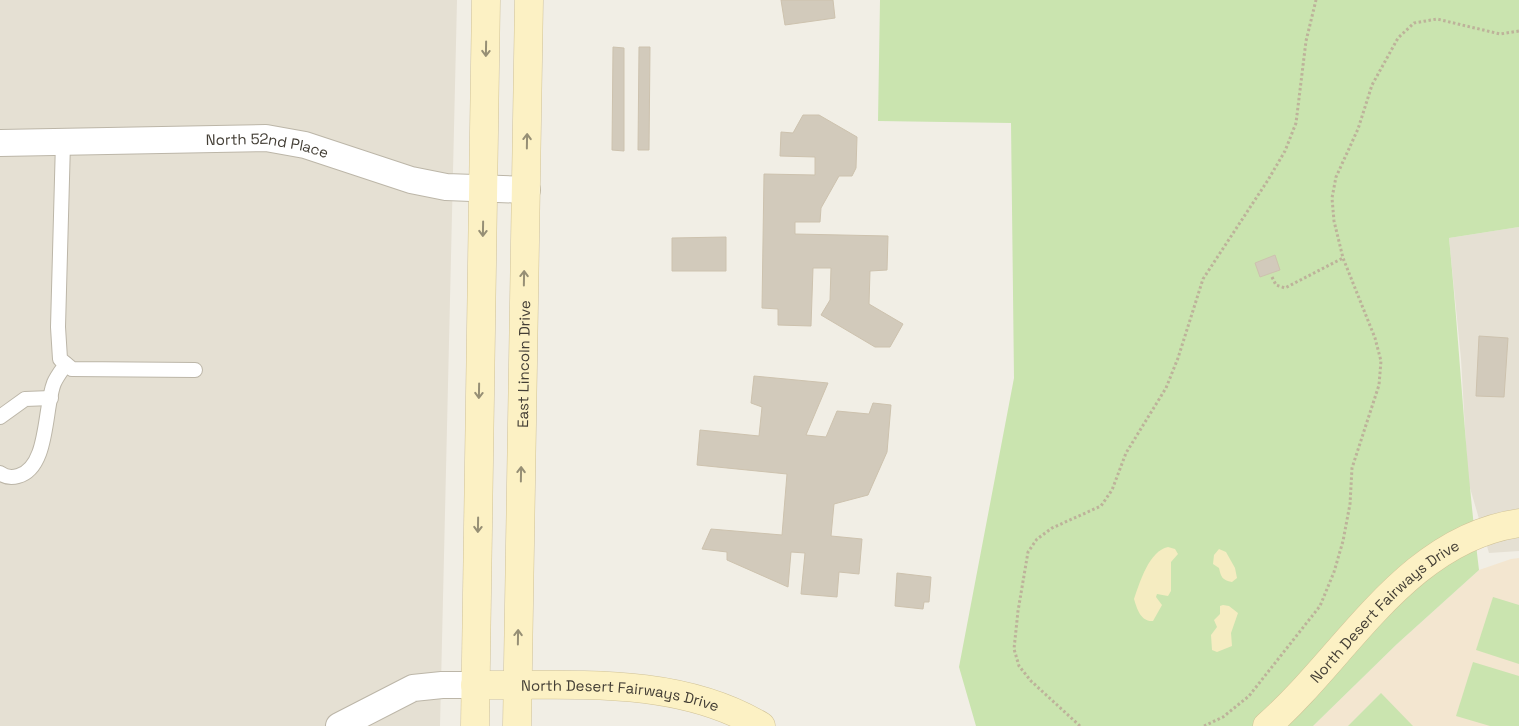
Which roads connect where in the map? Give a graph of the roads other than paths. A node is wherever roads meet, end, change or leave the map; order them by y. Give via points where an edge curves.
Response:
1 (486, 0) edge
2 (529, 0) edge
3 (63, 142) junction
4 (0, 143) edge
5 (484, 189) junction
6 (527, 190) junction
7 (66, 364) junction
8 (195, 370) dead end
9 (50, 398) junction
10 (0, 417) edge
11 (0, 473) edge
12 (1519, 523) edge
13 (475, 685) junction
14 (518, 686) junction
15 (339, 726) edge
16 (475, 726) edge
17 (517, 726) edge
18 (760, 726) edge
19 (1267, 726) edge

1 -> 5 main road
6 -> 2 main road, East Lincoln Drive
3 - 4 street, North 52nd Place
3 - 5 street, North 52nd Place via 266,138 305,145 411,180 446,187
3 - 7 lane via 58,327 60,359
5 - 6 street, North 52nd Place
5 -> 13 main road
14 -> 6 main road, East Lincoln Drive
7 - 8 lane via 72,369
7 - 9 lane via 53,384
9 - 10 lane via 25,399
9 - 11 lane via 44,436 32,466 28,472 15,477
12 - 19 main road, North Desert Fairways Drive via 1466,539 1419,569
13 - 14 main road, North Desert Fairways Drive
13 - 15 street via 413,688
13 - 16 main road
14 - 17 main road, East Lincoln Drive
14 - 18 main road, North Desert Fairways Drive via 626,687 681,694 748,718

